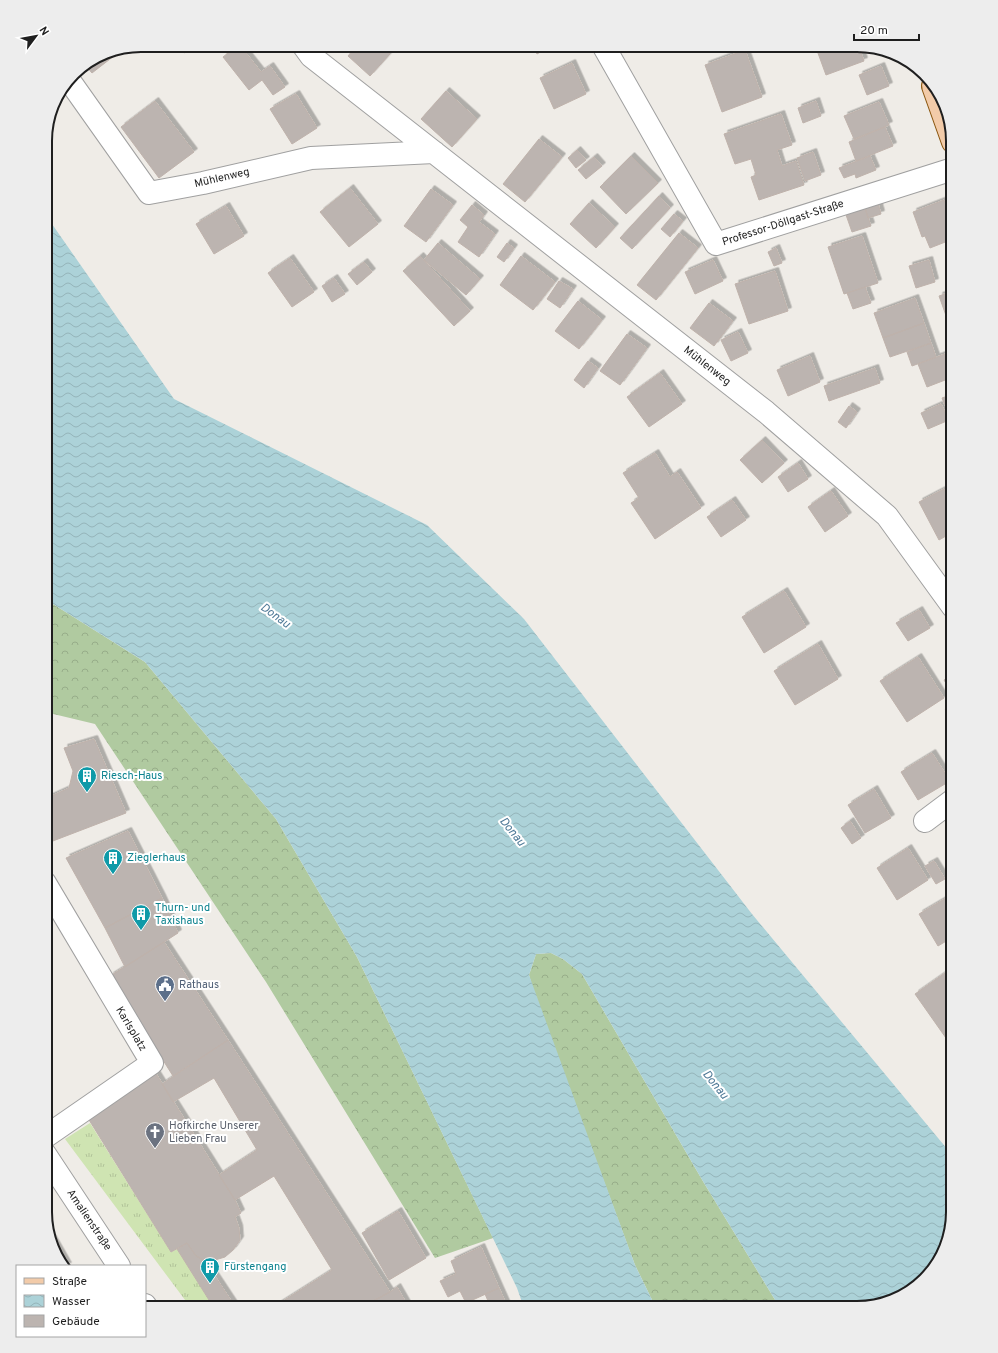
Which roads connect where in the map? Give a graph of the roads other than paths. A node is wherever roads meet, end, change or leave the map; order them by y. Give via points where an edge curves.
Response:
1 (308, 52) edge
2 (607, 52) edge
3 (72, 84) edge
4 (434, 152) junction
5 (946, 171) edge
6 (946, 598) edge
7 (946, 805) edge
8 (925, 821) dead end
9 (52, 895) edge
10 (52, 1132) edge
11 (52, 1165) edge
12 (118, 1265) edge

1 - 4 street, Mühlenweg
2 - 5 street, Professor-Döllgast-Straße via 716,244
3 - 4 street, Mühlenweg via 149,193 311,158
4 - 6 street, Mühlenweg via 766,412 887,516
7 - 8 street
9 - 10 street, Karlsplatz via 152,1063
11 - 12 street, Amalienstraße

